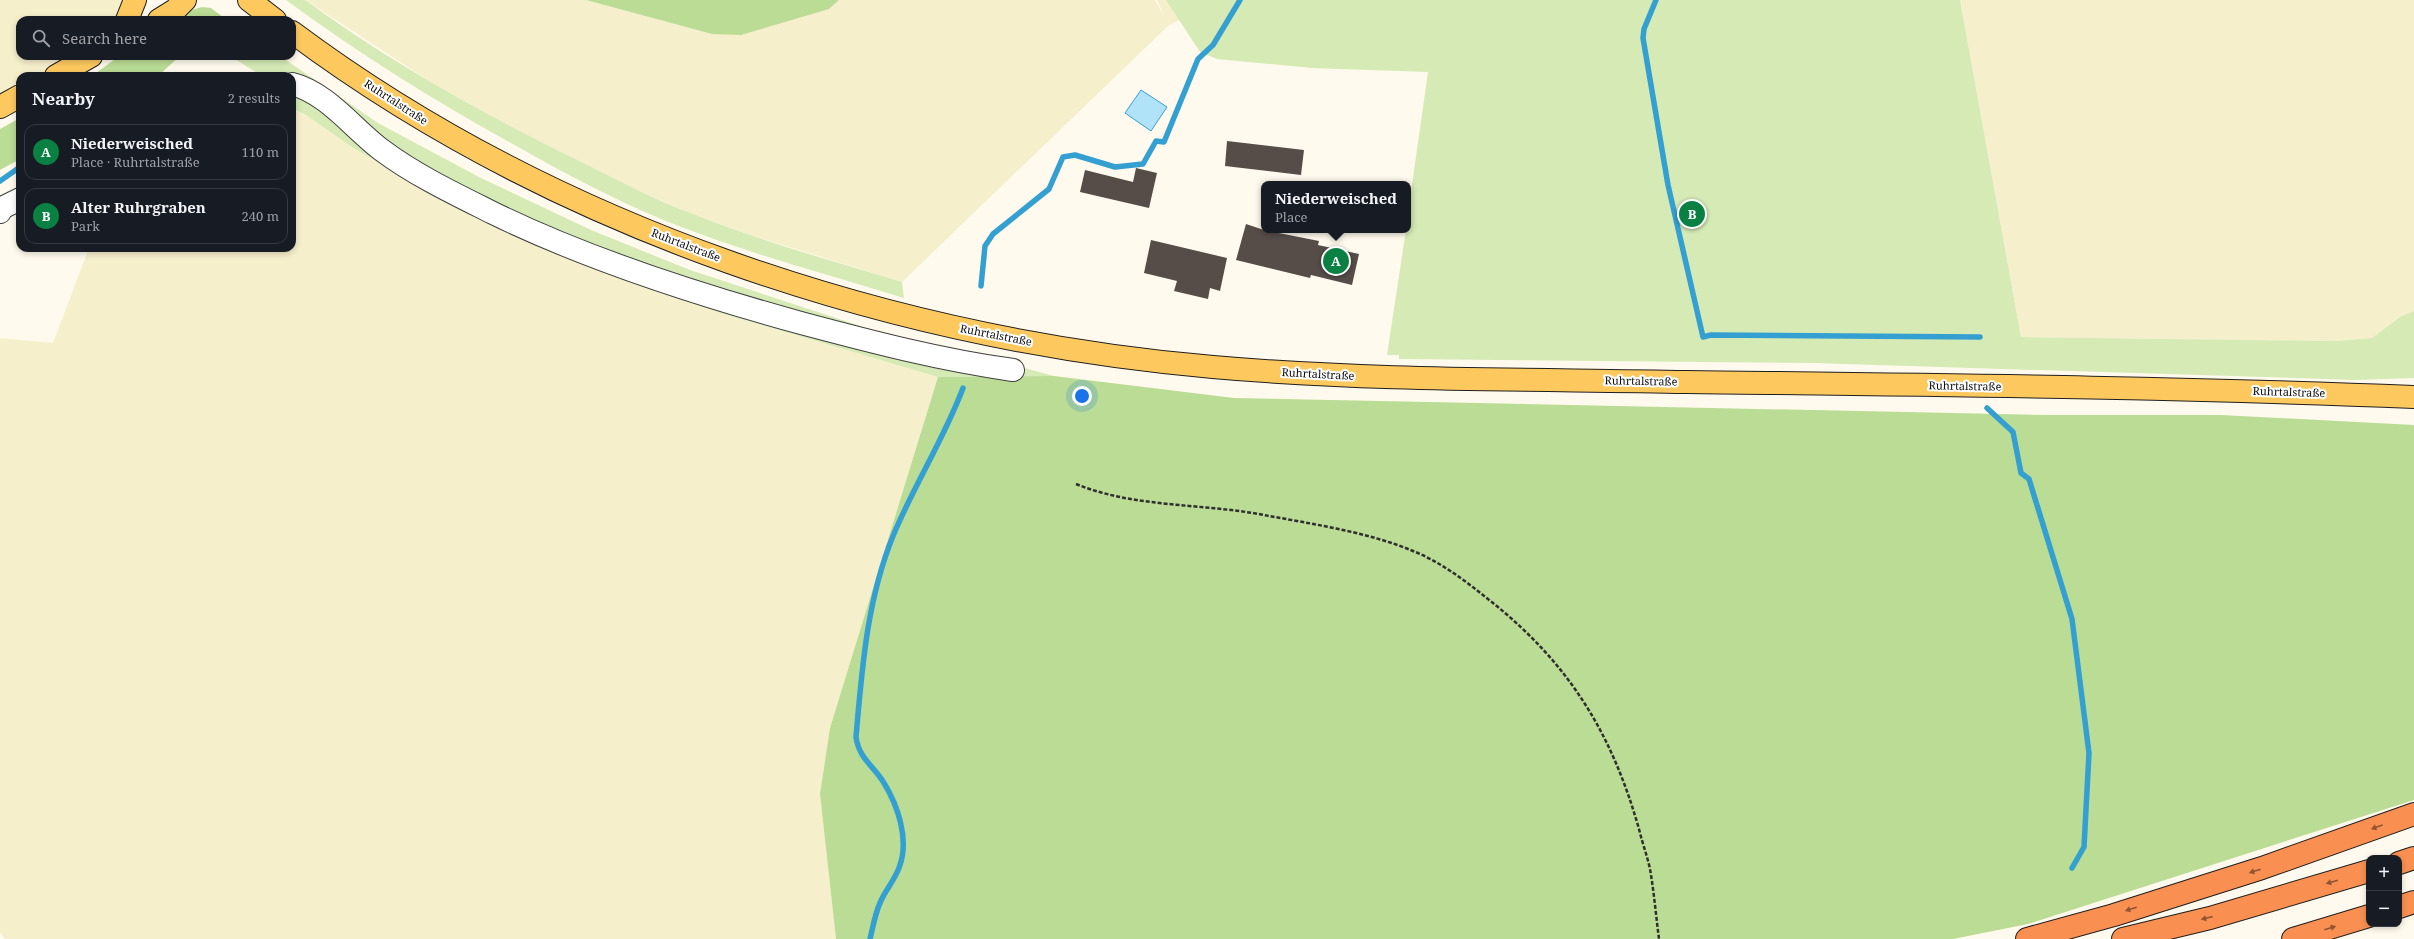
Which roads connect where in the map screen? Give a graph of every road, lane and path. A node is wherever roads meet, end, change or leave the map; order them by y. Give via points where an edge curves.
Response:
1 (185, 0) edge
2 (249, 0) edge
3 (165, 16) edge
4 (270, 16) edge
5 (296, 35) edge
6 (84, 60) edge
7 (63, 72) edge
8 (296, 85) edge
9 (16, 98) edge
10 (0, 107) edge
11 (16, 201) edge
12 (0, 212) edge
13 (1013, 370) dead end
14 (2414, 397) edge
15 (1076, 484) dead end
16 (2414, 814) edge
17 (2414, 858) edge
18 (2402, 862) edge
19 (2366, 872) edge
20 (2414, 902) edge
21 (2402, 906) edge
22 (2366, 917) edge
23 (1659, 939) edge
24 (2027, 939) edge
25 (2123, 939) edge
26 (2292, 939) edge

1 - 3 main road
2 - 4 main road
5 - 14 main road, Ruhrtalstraße via 422,119 495,160 576,200 650,232 839,298 933,323 1032,342 1145,360 1212,367 1389,377 2252,391
6 - 7 main road
8 - 13 lane via 318,96 385,153 488,210 541,234 722,301 901,350 961,363
9 - 10 main road
11 - 12 lane via 2,208
15 - 23 path via 1094,491 1143,500 1252,512 1343,530 1412,550 1455,573 1511,618 1552,659 1583,698 1608,744 1626,786 1650,868
16 -> 24 highway via 2262,868 2114,915
17 - 18 highway
19 -> 25 highway via 2210,918
20 - 21 highway
26 -> 22 highway

